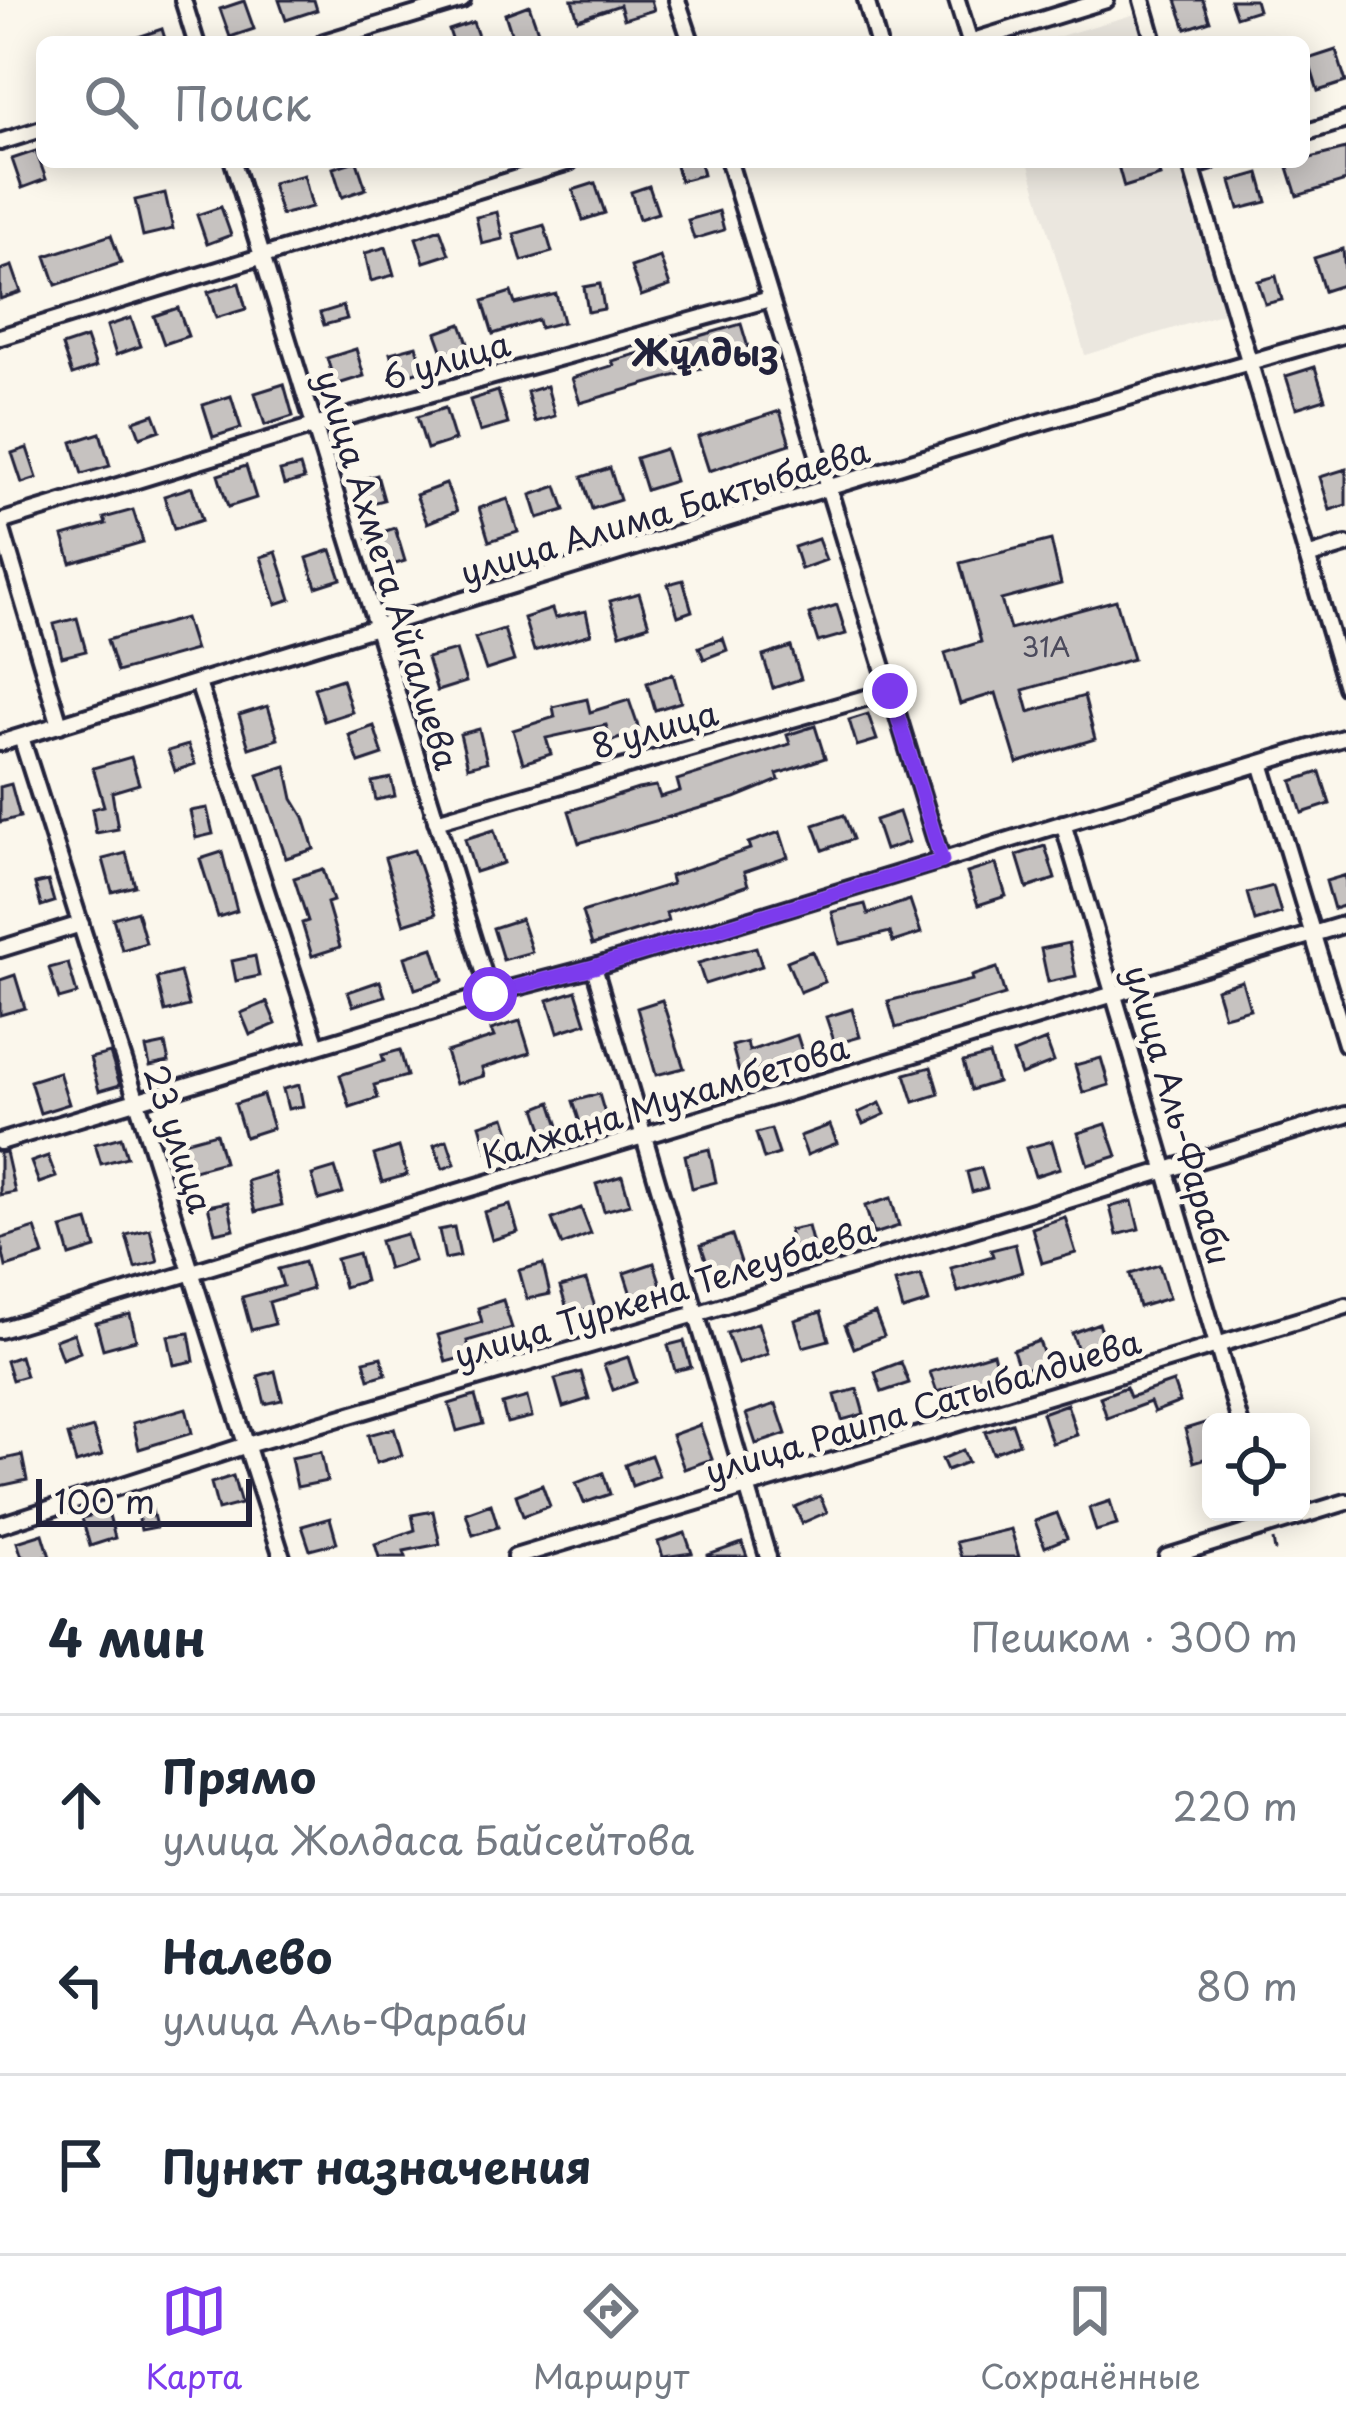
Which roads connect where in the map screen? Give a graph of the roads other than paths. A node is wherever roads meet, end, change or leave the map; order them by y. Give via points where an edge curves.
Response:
1 (183, 0) edge
2 (462, 0) edge
3 (677, 0) edge
4 (866, 0) edge
5 (957, 0) edge
6 (1106, 0) edge
7 (1142, 0) edge
8 (194, 36) edge
9 (344, 36) edge
10 (689, 36) edge
11 (876, 36) edge
12 (968, 36) edge
13 (989, 36) edge
14 (1152, 36) edge
15 (1346, 120) edge
16 (36, 131) edge
17 (1310, 131) edge
18 (0, 142) edge
19 (234, 168) edge
20 (549, 168) edge
21 (731, 168) edge
22 (1192, 168) edge
23 (261, 255) junction
24 (770, 299) junction
25 (1346, 334) edge
26 (0, 337) edge
27 (1250, 363) junction
28 (314, 426) junction
29 (828, 490) junction
30 (0, 522) edge
31 (1346, 545) edge
32 (1307, 557) junction
33 (377, 628) junction
34 (198, 683) junction
35 (1346, 687) edge
36 (890, 691) junction
37 (60, 725) junction
38 (21, 737) junction
39 (1346, 737) edge
40 (0, 743) edge
41 (1262, 763) junction
42 (436, 821) junction
43 (1063, 823) junction
44 (942, 861) junction
45 (81, 924) junction
46 (1346, 924) edge
47 (1313, 934) junction
48 (0, 950) edge
49 (594, 967) junction
50 (490, 994) junction
51 (1114, 994) junction
52 (1346, 1044) edge
53 (317, 1046) junction
54 (137, 1100) junction
55 (1346, 1115) edge
56 (644, 1138) junction
57 (0, 1142) edge
58 (1166, 1169) junction
59 (191, 1271) junction
60 (1346, 1306) edge
61 (696, 1314) junction
62 (0, 1330) edge
63 (1218, 1345) junction
64 (1237, 1413) edge
65 (247, 1445) junction
66 (747, 1489) junction
67 (1346, 1502) edge
68 (1310, 1510) edge
69 (1264, 1521) edge
70 (0, 1525) edge
71 (282, 1557) edge
72 (515, 1557) edge
73 (768, 1557) edge
74 (1167, 1557) edge

1 - 8 street
2 - 9 street
3 - 10 street
4 - 11 street
5 - 12 street
6 - 13 street
7 - 14 street
15 - 17 street
16 - 18 street
19 - 23 street, улица Ахмета Айгалиева
20 - 23 street
21 - 24 street
22 - 27 street
23 - 26 street
23 - 28 street, улица Ахмета Айгалиева
24 - 28 street, 6 улица
24 - 29 street
25 - 27 street, улица Алима Бактыбаева
27 - 29 street, улица Алима Бактыбаева
27 - 32 street
28 - 30 street, 6 улица
28 - 33 street, улица Ахмета Айгалиева
29 - 33 street, улица Алима Бактыбаева
29 - 36 street
30 - 37 street
31 - 32 street
32 - 35 street
33 - 34 street, улица Алима Бактыбаева
33 - 42 street, улица Ахмета Айгалиева
34 - 37 street, улица Алима Бактыбаева
34 - 53 street
36 - 42 street, 8 улица
36 - 44 street
37 - 38 street, улица Алима Бактыбаева
38 - 40 street, улица Алима Бактыбаева
38 - 45 street, 23 улица
39 - 41 street
41 - 43 street
41 - 47 street
42 - 50 street, улица Ахмета Айгалиева
43 - 44 street
43 - 51 street, улица Аль-Фараби
44 - 49 street
45 - 48 street
45 - 54 street, 23 улица
46 - 47 street, Калжана Мухамбетова
47 - 51 street, Калжана Мухамбетова
47 - 52 street
49 - 50 street
49 - 56 street
50 - 53 street
51 - 56 street, Калжана Мухамбетова
51 - 58 street, улица Аль-Фараби
53 - 54 street
54 - 57 street
54 - 59 street, 23 улица
55 - 58 street, улица Туркена Телеубаева
56 - 59 street, Калжана Мухамбетова
56 - 61 street
58 - 61 street, улица Туркена Телеубаева
58 - 63 street, улица Аль-Фараби
59 - 62 street, Калжана Мухамбетова
59 - 65 street, 23 улица
60 - 63 street, улица Раипа Сатыбалдиева
61 - 65 street, улица Туркена Телеубаева
61 - 66 street
63 - 64 street, улица Аль-Фараби
63 - 66 street, улица Раипа Сатыбалдиева
65 - 70 street, улица Туркена Телеубаева
65 - 71 street, 23 улица
66 - 72 street, улица Раипа Сатыбалдиева
66 - 73 street
67 - 68 street
69 - 74 street

